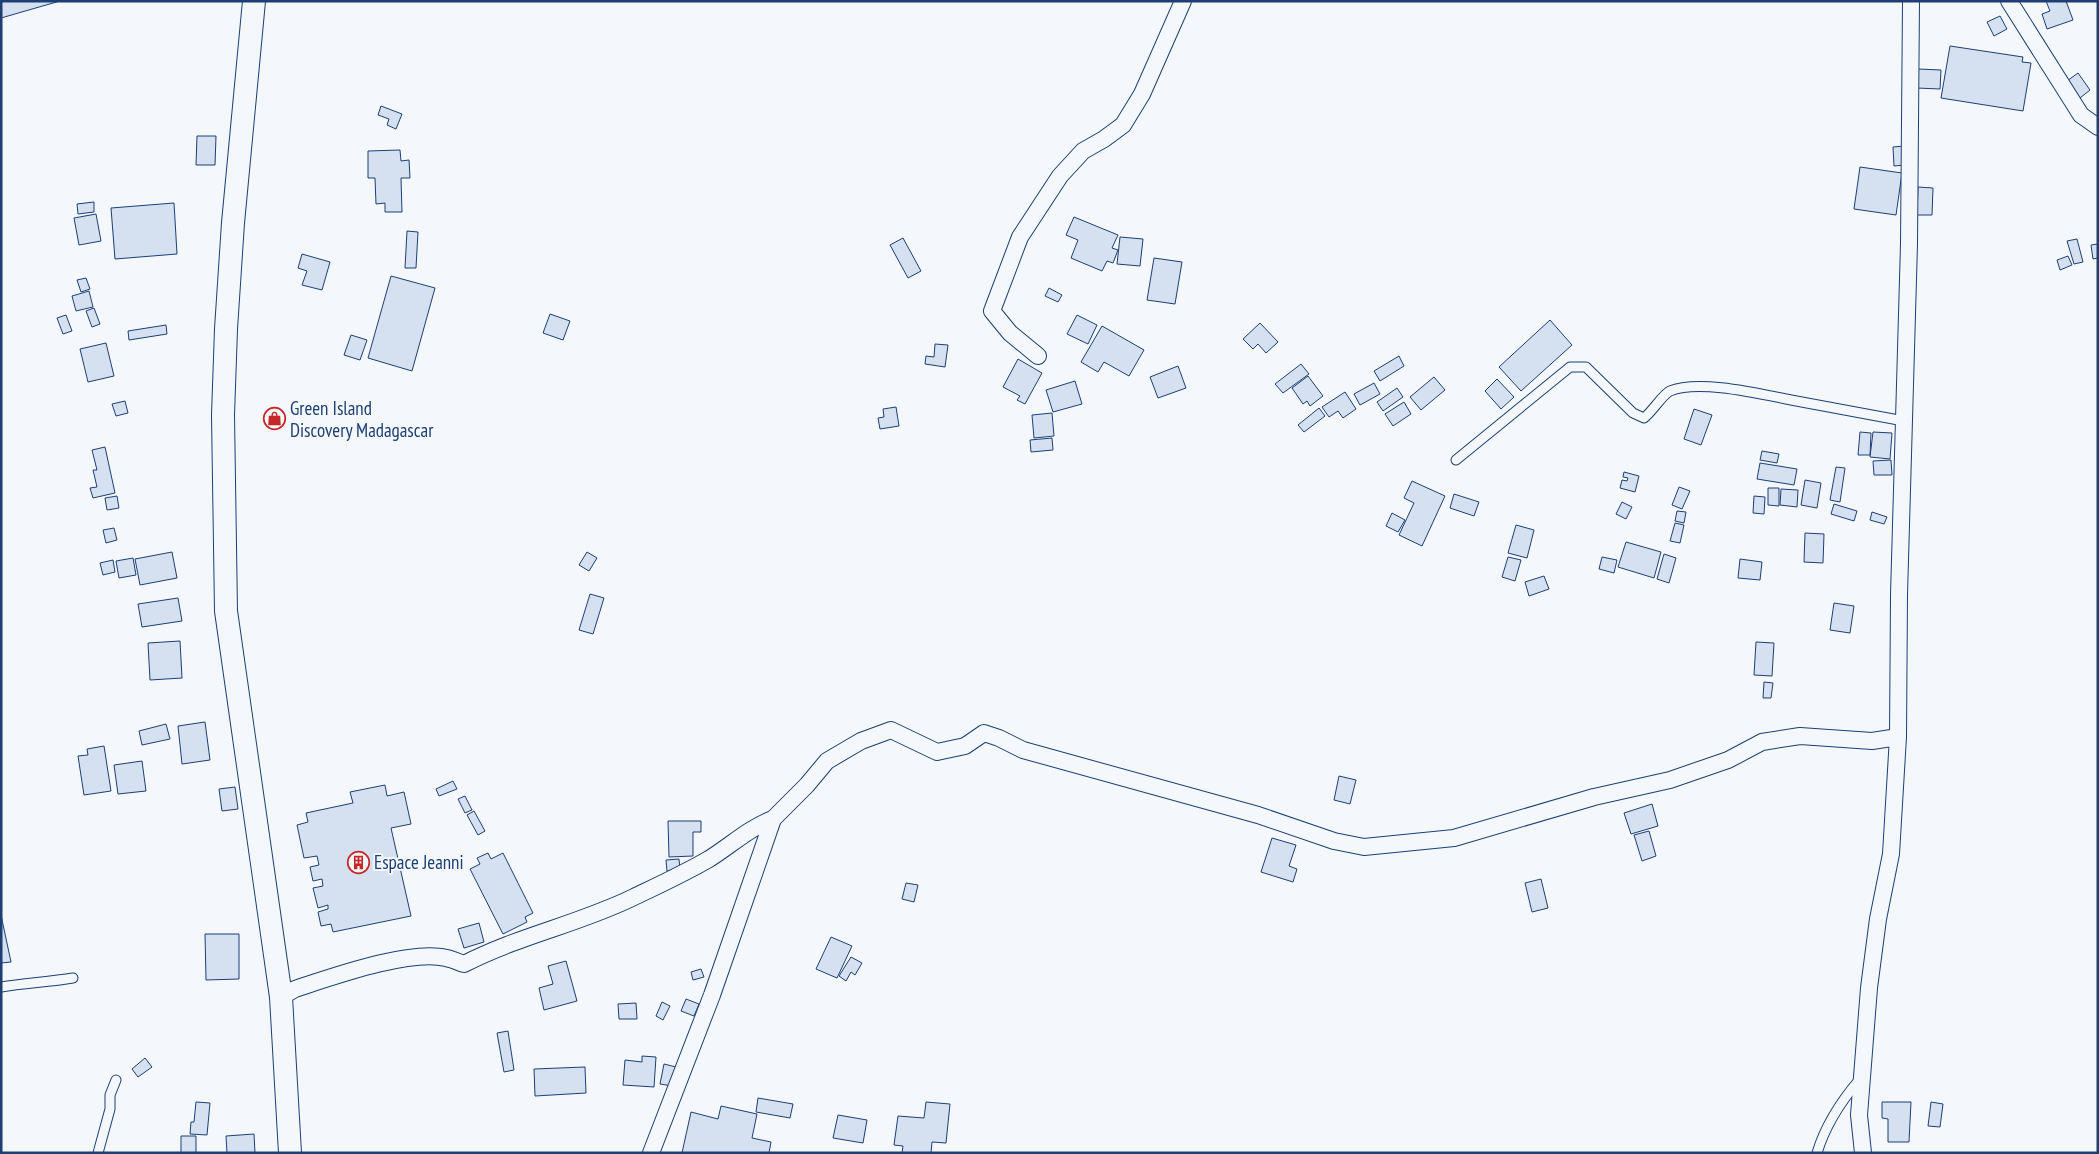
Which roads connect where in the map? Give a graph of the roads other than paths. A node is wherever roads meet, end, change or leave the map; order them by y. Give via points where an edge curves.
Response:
1 (254, 1) edge
2 (1183, 1) edge
3 (1911, 1) edge
4 (2009, 1) edge
5 (2098, 127) edge
6 (1038, 356) dead end
7 (1904, 421) junction
8 (1456, 460) dead end
9 (1898, 737) junction
10 (773, 819) junction
11 (73, 978) dead end
12 (1, 987) edge
13 (281, 997) junction
14 (1862, 1077) junction
15 (116, 1080) dead end
16 (98, 1153) edge
17 (290, 1153) edge
18 (651, 1153) edge
19 (1817, 1153) edge
20 (1863, 1153) edge

1 - 13 main road via 226,329 223,415 226,611
2 - 6 street via 1142,94 1123,125 1083,151 1060,176 1020,237 992,311 1010,333
3 - 7 street via 1910,244
4 - 5 street via 2081,115
7 - 8 lane via 1711,387 1685,387 1668,392 1644,418 1633,413 1586,367 1570,367
7 - 9 street
9 - 10 street via 1872,741 1800,736 1762,742 1728,760 1670,780 1594,797 1454,838 1364,847 1023,750 984,734 965,746 937,752 891,730 861,741 827,761
9 - 14 street via 1891,854 1868,988
10 - 13 street via 673,879 612,908 464,964 430,956 391,962 295,989
10 - 18 street via 712,995
11 - 12 lane
13 - 17 main road
14 - 19 lane via 1846,1095
14 - 20 street via 1859,1115
15 - 16 lane

